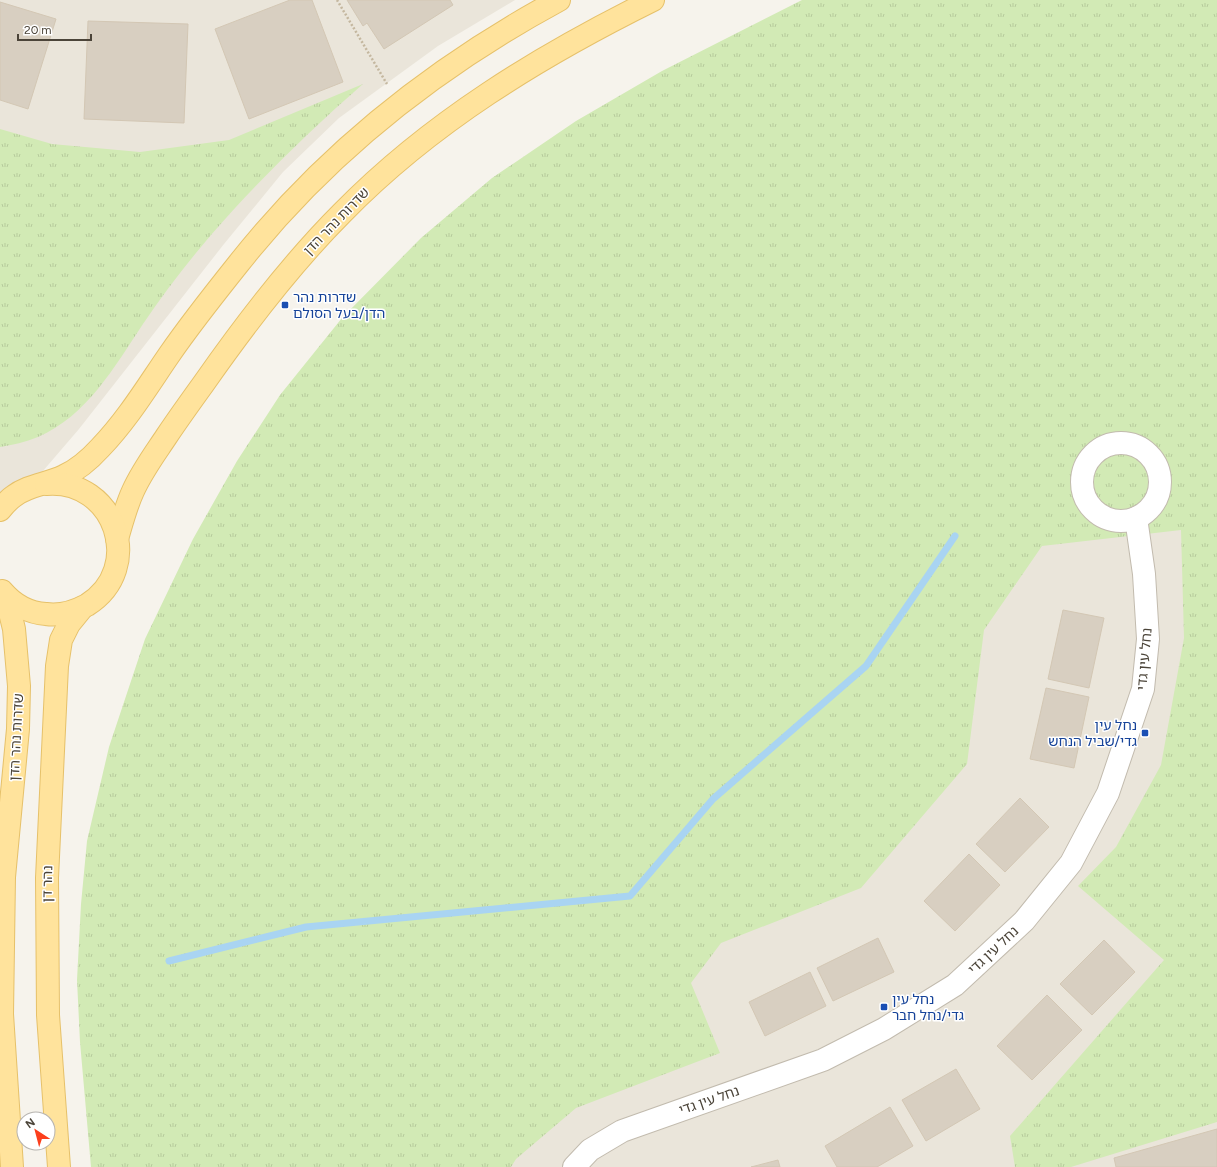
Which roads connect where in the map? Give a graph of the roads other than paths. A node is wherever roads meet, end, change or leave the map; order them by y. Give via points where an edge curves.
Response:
1 (559, 0) edge
2 (654, 0) edge
3 (43, 484) junction
4 (2, 505) edge
5 (1136, 518) dead end
6 (118, 539) junction
7 (3, 593) edge
8 (82, 608) junction
9 (12, 1167) edge
10 (59, 1167) edge
11 (574, 1167) edge

1 - 3 main road, שדרות נהר הדן via 470,53 400,104 319,174 241,260 130,412 99,448 73,471
2 - 6 main road, שדרות נהר הדן via 550,54 488,93 385,172 342,213 302,255 231,344 154,454 129,499
3 - 4 main road, שדרות נהר הדן via 23,490
3 - 6 main road, שדרות נהר הדן via 68,485 91,496 99,502 111,519
5 - 11 street, נחל עין גדי via 1144,574 1148,639 1143,689 1108,792 1071,863 1024,921 954,985 884,1029 823,1060 622,1131 590,1150
6 - 8 main road, שדרות נהר הדן via 118,559 111,578 99,595
7 - 8 main road, שדרות נהר הדן via 22,608 42,614 62,614
7 - 9 main road, שדרות נהר הדן via 14,629 19,686 18,729 4,877 2,1014
8 - 10 main road, נהר דן via 69,624 61,640 57,666 47,878 48,1015

